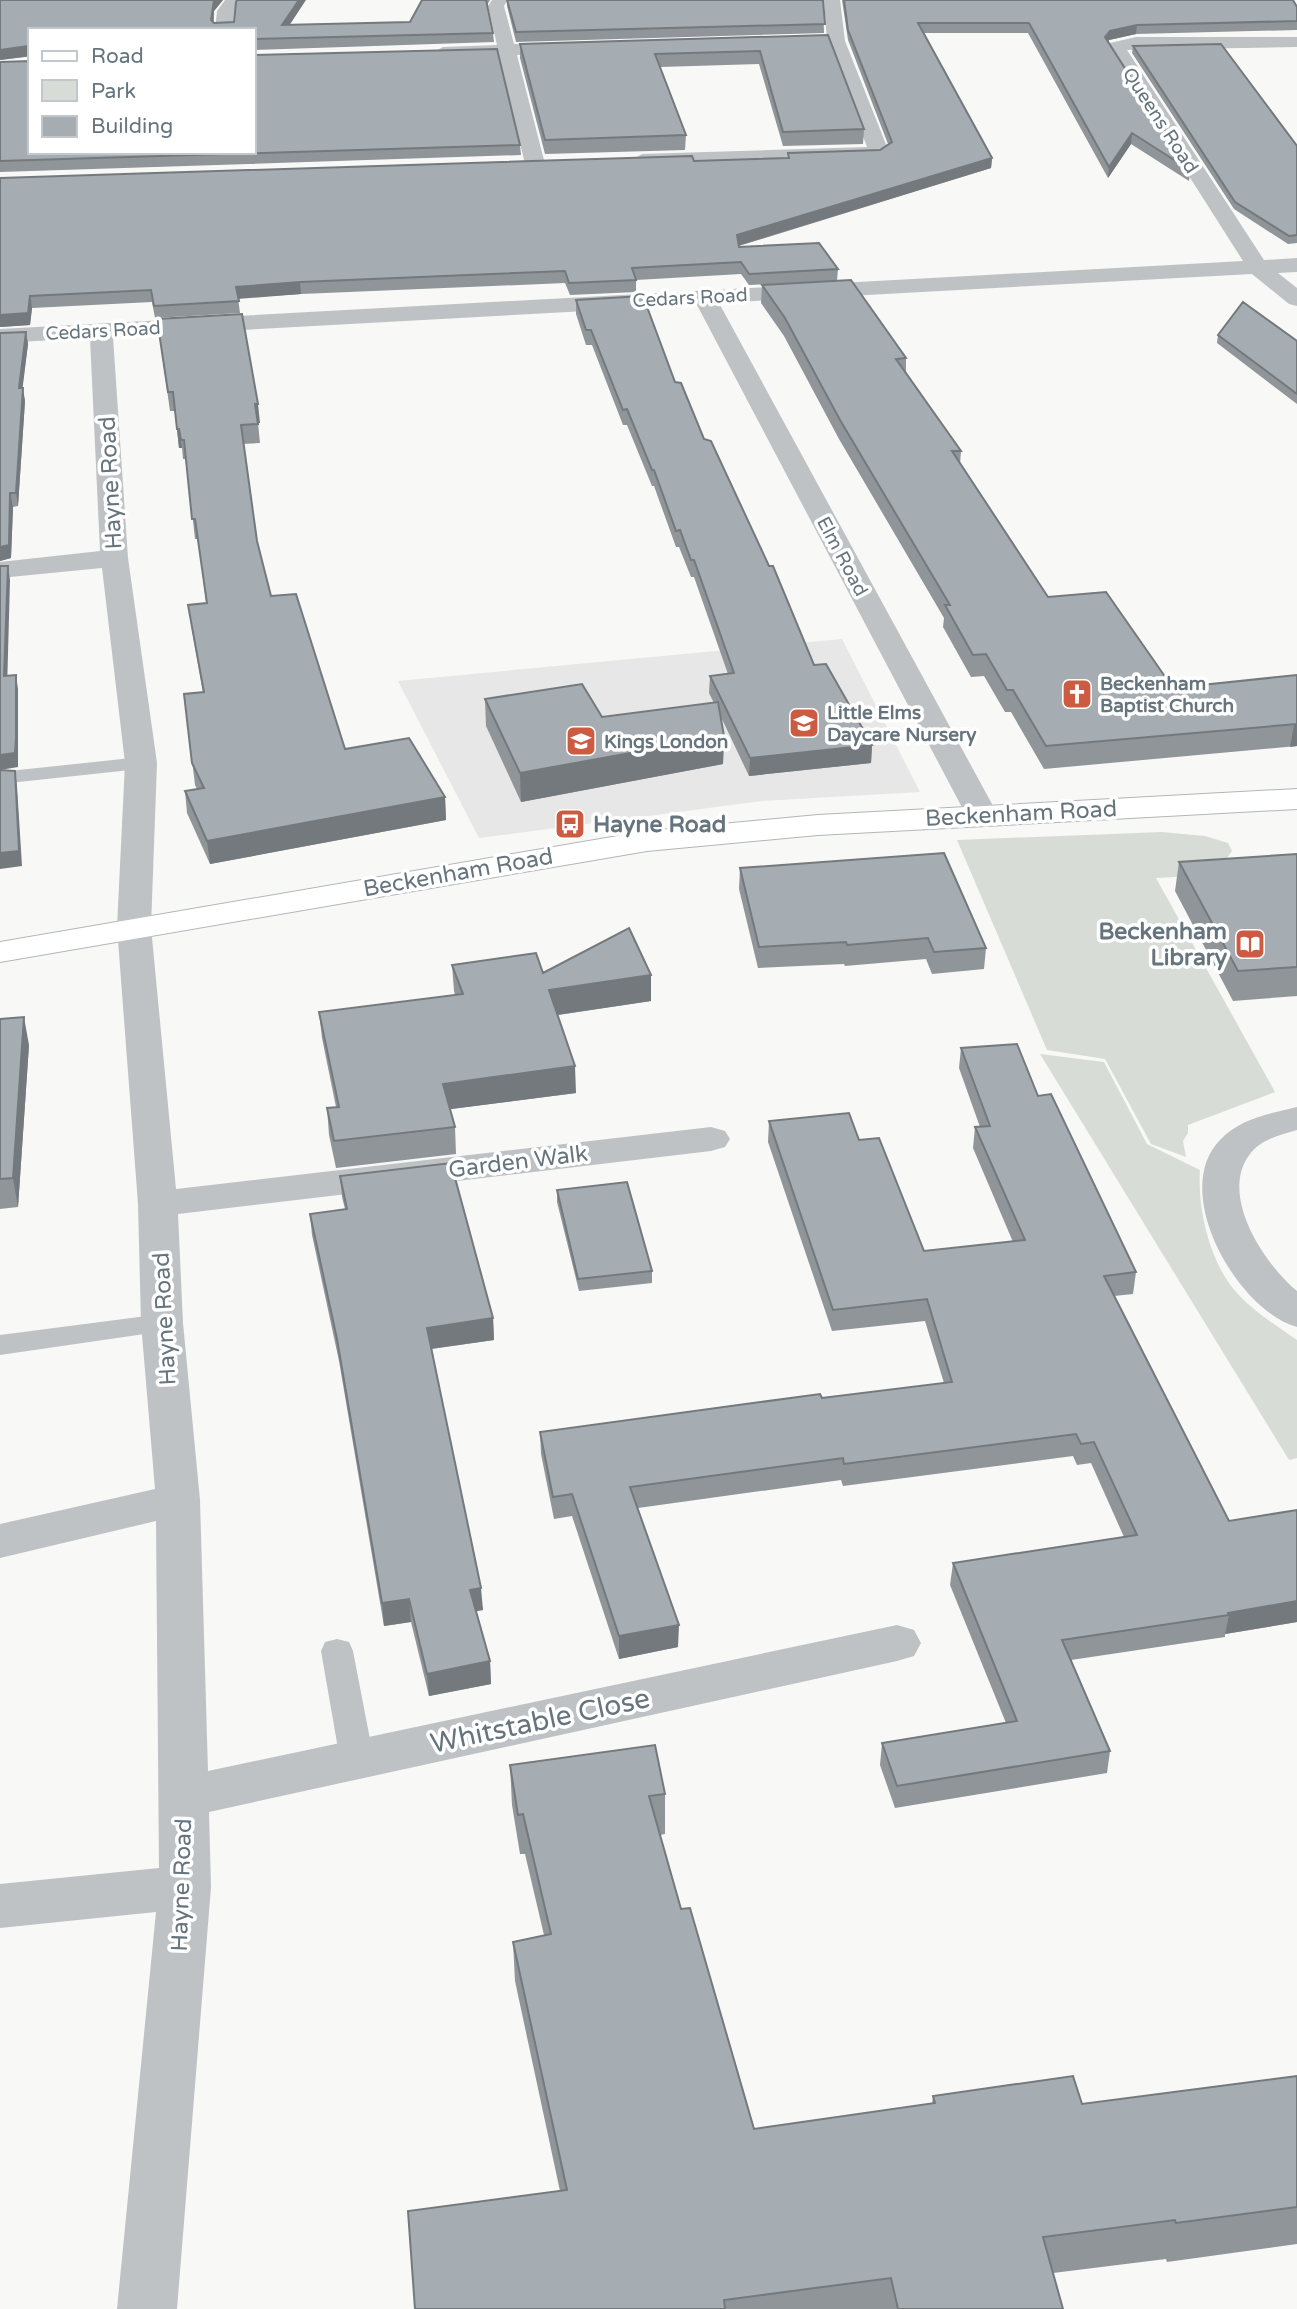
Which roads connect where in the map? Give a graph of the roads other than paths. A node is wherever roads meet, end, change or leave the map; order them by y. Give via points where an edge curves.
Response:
1 (234, 0) edge
2 (500, 0) edge
3 (832, 0) edge
4 (224, 28) edge
5 (1297, 42) edge
6 (589, 48) edge
7 (507, 50) junction
8 (427, 52) edge
9 (628, 160) edge
10 (560, 163) edge
11 (1297, 265) edge
12 (1257, 267) junction
13 (705, 296) junction
14 (1297, 299) edge
15 (102, 331) junction
16 (0, 336) edge
17 (114, 558) junction
18 (0, 570) edge
19 (141, 763) junction
20 (0, 778) edge
21 (1297, 799) edge
22 (982, 815) junction
23 (134, 928) junction
24 (0, 952) edge
25 (1297, 1118) edge
26 (711, 1139) dead end
27 (158, 1203) junction
28 (1297, 1313) edge
29 (162, 1323) junction
30 (0, 1345) edge
31 (177, 1500) junction
32 (0, 1541) edge
33 (897, 1643) dead end
34 (337, 1651) dead end
35 (357, 1760) junction
36 (184, 1797) junction
37 (186, 1887) junction
38 (0, 1906) edge
39 (147, 2309) edge

1 - 4 street via 226,11
2 - 7 street via 496,6
3 - 9 street via 830,41 879,152
5 - 12 street, Queens Road via 1136,42 1116,47
6 - 7 street
7 - 8 street
7 - 10 street via 528,164
11 - 12 street, Cedars Road
12 - 13 street, Cedars Road
12 - 14 street, Queens Road
13 - 15 street, Cedars Road
13 - 22 street, Elm Road
15 - 16 street, Cedars Road
15 - 17 street, Hayne Road
17 - 18 street
17 - 19 street, Hayne Road
19 - 20 lane
19 - 23 street, Hayne Road
21 - 22 main road, Beckenham Road
22 - 23 main road, Beckenham Road via 647,841
23 - 24 main road, Beckenham Road
23 - 27 street, Hayne Road
25 - 28 street via 1263,1125 1244,1135 1229,1153 1219,1187 1221,1214 1249,1267
26 - 27 street, Garden Walk
27 - 29 street, Hayne Road
29 - 30 lane
29 - 31 street, Hayne Road
31 - 32 street
31 - 36 street, Hayne Road
33 - 35 street, Whitstable Close
34 - 35 lane
35 - 36 street, Whitstable Close
36 - 37 street, Hayne Road
37 - 38 street
37 - 39 street, Hayne Road

